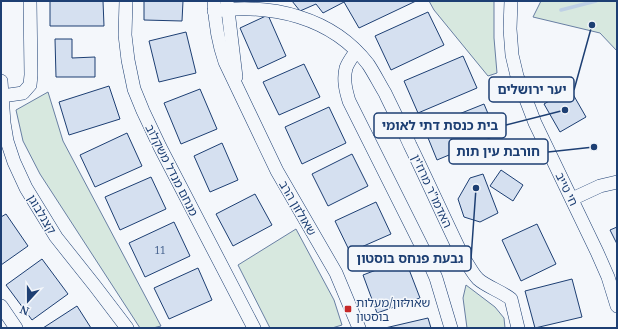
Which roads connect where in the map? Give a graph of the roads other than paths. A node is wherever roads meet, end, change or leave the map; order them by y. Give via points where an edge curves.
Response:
1 (30, 1) edge
2 (126, 1) edge
3 (511, 1) edge
4 (228, 5) edge
5 (214, 6) edge
6 (356, 51) junction
7 (1, 81) edge
8 (237, 87) junction
9 (2, 96) junction
10 (617, 182) edge
11 (572, 199) junction
12 (1, 306) edge
13 (617, 306) edge
14 (16, 328) edge
15 (127, 328) edge
16 (254, 328) edge
17 (359, 328) edge
18 (451, 328) edge
19 (518, 328) edge

1 - 9 street via 30,85 23,93
2 - 16 street, מנחם מנדל משקלוב via 125,35 128,60 143,111
3 - 11 street, חי טייב via 512,55 517,76 535,123
4 - 5 street, האדמו"ר מרוז'ין
4 - 6 street, האדמו"ר מרוז'ין via 286,13 307,20 328,29 348,42
4 - 8 street, שאולזון הרב
5 - 8 street, שאולזון הרב via 220,48
6 - 18 street via 346,68 345,88 349,101 431,266
6 - 19 street, האדמו"ר מרוז'ין via 368,64 385,93 463,257 477,278 511,299
7 - 9 street, קצנלבוגן
8 - 17 street, שאולזון הרב via 277,171 336,273
9 - 15 street, קצנלבוגן via 7,141 26,188 56,237
10 - 11 street via 600,186
11 - 13 street, חי טייב via 608,277
12 - 14 street

